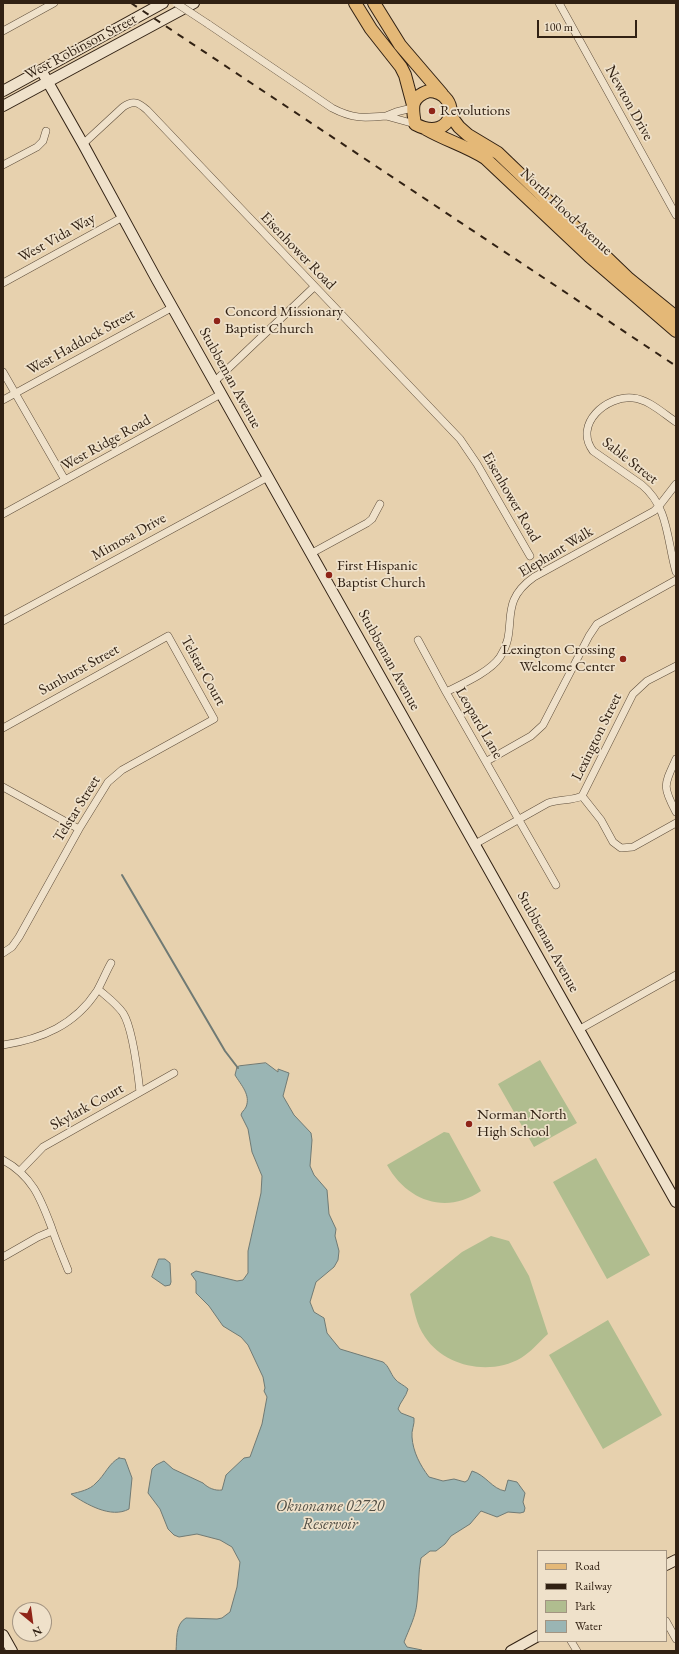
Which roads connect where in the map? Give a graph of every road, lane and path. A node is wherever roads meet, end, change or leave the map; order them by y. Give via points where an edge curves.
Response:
1 (54, 3) edge
2 (163, 3) edge
3 (176, 3) edge
4 (194, 3) edge
5 (355, 3) edge
6 (374, 3) edge
7 (559, 3) edge
8 (3, 32) edge
9 (41, 70) junction
10 (48, 82) junction
11 (3, 91) edge
12 (442, 94) junction
13 (3, 106) edge
14 (413, 106) junction
15 (450, 115) junction
16 (386, 116) junction
17 (421, 126) junction
18 (46, 131) dead end
19 (83, 144) junction
20 (3, 166) edge
21 (676, 215) edge
22 (123, 217) junction
23 (3, 283) edge
24 (314, 287) junction
25 (172, 307) junction
26 (676, 317) edge
27 (676, 331) edge
28 (3, 372) edge
29 (214, 382) junction
30 (15, 393) junction
31 (222, 394) junction
32 (3, 400) edge
33 (676, 422) edge
34 (268, 477) junction
35 (64, 480) junction
36 (676, 484) edge
37 (380, 504) dead end
38 (659, 506) junction
39 (3, 514) edge
40 (312, 553) junction
41 (530, 556) dead end
42 (676, 572) edge
43 (676, 580) edge
44 (3, 621) edge
45 (168, 636) joint
46 (418, 640) dead end
47 (676, 666) edge
48 (446, 692) junction
49 (214, 719) joint
50 (3, 728) edge
51 (676, 759) edge
52 (487, 761) junction
53 (3, 787) edge
54 (582, 796) junction
55 (676, 812) edge
56 (520, 819) junction
57 (676, 823) edge
58 (79, 829) junction
59 (475, 844) junction
60 (556, 885) dead end
61 (3, 953) edge
62 (111, 963) dead end
63 (676, 975) edge
64 (98, 989) junction
65 (580, 1029) junction
66 (3, 1045) edge
67 (174, 1073) dead end
68 (140, 1092) junction
69 (3, 1160) edge
70 (20, 1171) junction
71 (676, 1202) edge
72 (52, 1231) junction
73 (3, 1257) edge
74 (68, 1270) dead end
75 (676, 1560) edge
76 (667, 1564) edge
77 (676, 1623) edge
78 (668, 1624) edge
79 (3, 1635) edge
80 (537, 1637) edge
81 (676, 1639) edge
82 (572, 1642) edge
83 (12, 1651) edge
84 (511, 1651) edge
85 (577, 1651) edge

1 - 8 street
2 - 9 street, West Robinson Street
3 - 16 street, bridge via 346,116
4 - 10 street, West Robinson Street
5 - 14 main road via 405,75
6 - 12 main road via 400,45
7 - 21 street, Newton Drive
9 - 10 street, Stubbeman Avenue
9 - 11 street, West Robinson Street
10 - 13 street, West Robinson Street
10 - 19 street, Stubbeman Avenue
12 - 14 main road via 429,91 423,93 417,97
12 - 15 main road via 450,105
14 - 16 street
14 - 17 main road
15 - 17 main road via 446,124 441,127 435,129
15 - 26 main road, North Flood Avenue via 468,135 498,153 629,279
16 - 17 street
17 - 27 main road, North Flood Avenue via 485,158 590,256
18 - 20 street via 43,141 37,147
19 - 22 street, Stubbeman Avenue
19 - 24 street, Eisenhower Road via 130,102 143,106
22 - 23 street, West Vida Way
22 - 25 street, Stubbeman Avenue
24 - 29 street
24 - 41 street, Eisenhower Road via 466,446
25 - 29 street, Stubbeman Avenue
25 - 30 street, West Haddock Street
28 - 30 street
29 - 31 street, Stubbeman Avenue
30 - 32 street, West Haddock Street
30 - 35 street
31 - 34 street, Stubbeman Avenue
31 - 35 street, West Ridge Road
33 - 38 street, Sable Street via 645,402 630,398 618,400 603,408 593,416 587,428 586,437 593,451 648,489
34 - 40 street, Stubbeman Avenue
34 - 44 street, Mimosa Drive
35 - 39 street, West Ridge Road
36 - 38 street, Elephant Walk
37 - 40 street via 367,523
38 - 42 street, Sable Street via 666,524
38 - 48 street, Elephant Walk via 522,586 512,603 506,642 500,658 487,670
40 - 59 street, Stubbeman Avenue
43 - 52 street via 597,624 588,636 543,725 531,736
45 - 49 street, Telstar Court
45 - 50 street, Sunburst Street
46 - 48 street, Leopard Lane
47 - 54 street, Lexington Street via 647,681 633,694
48 - 52 street, Leopard Lane
49 - 58 street, Telstar Street via 117,774 101,792
51 - 55 street via 665,787
52 - 56 street, Leopard Lane
53 - 58 street
54 - 56 street, Lexington Street via 555,800
54 - 57 street via 601,820 613,842 621,848 633,847
56 - 59 street, Lexington Street
56 - 60 street, Leopard Lane
58 - 61 street, Telstar Street via 19,937 12,947
59 - 65 street, Stubbeman Avenue
62 - 64 street
63 - 65 street
64 - 66 street via 84,1008 58,1028 30,1040
64 - 68 street via 115,1003 124,1015
65 - 71 street, Stubbeman Avenue
67 - 68 street, Skylark Court
68 - 70 street, Skylark Court via 43,1147
69 - 70 street
70 - 72 street via 39,1195
72 - 73 street
72 - 74 street
75 - 76 street
77 - 78 street
78 - 81 street
79 - 83 street
80 - 84 street
82 - 85 street

